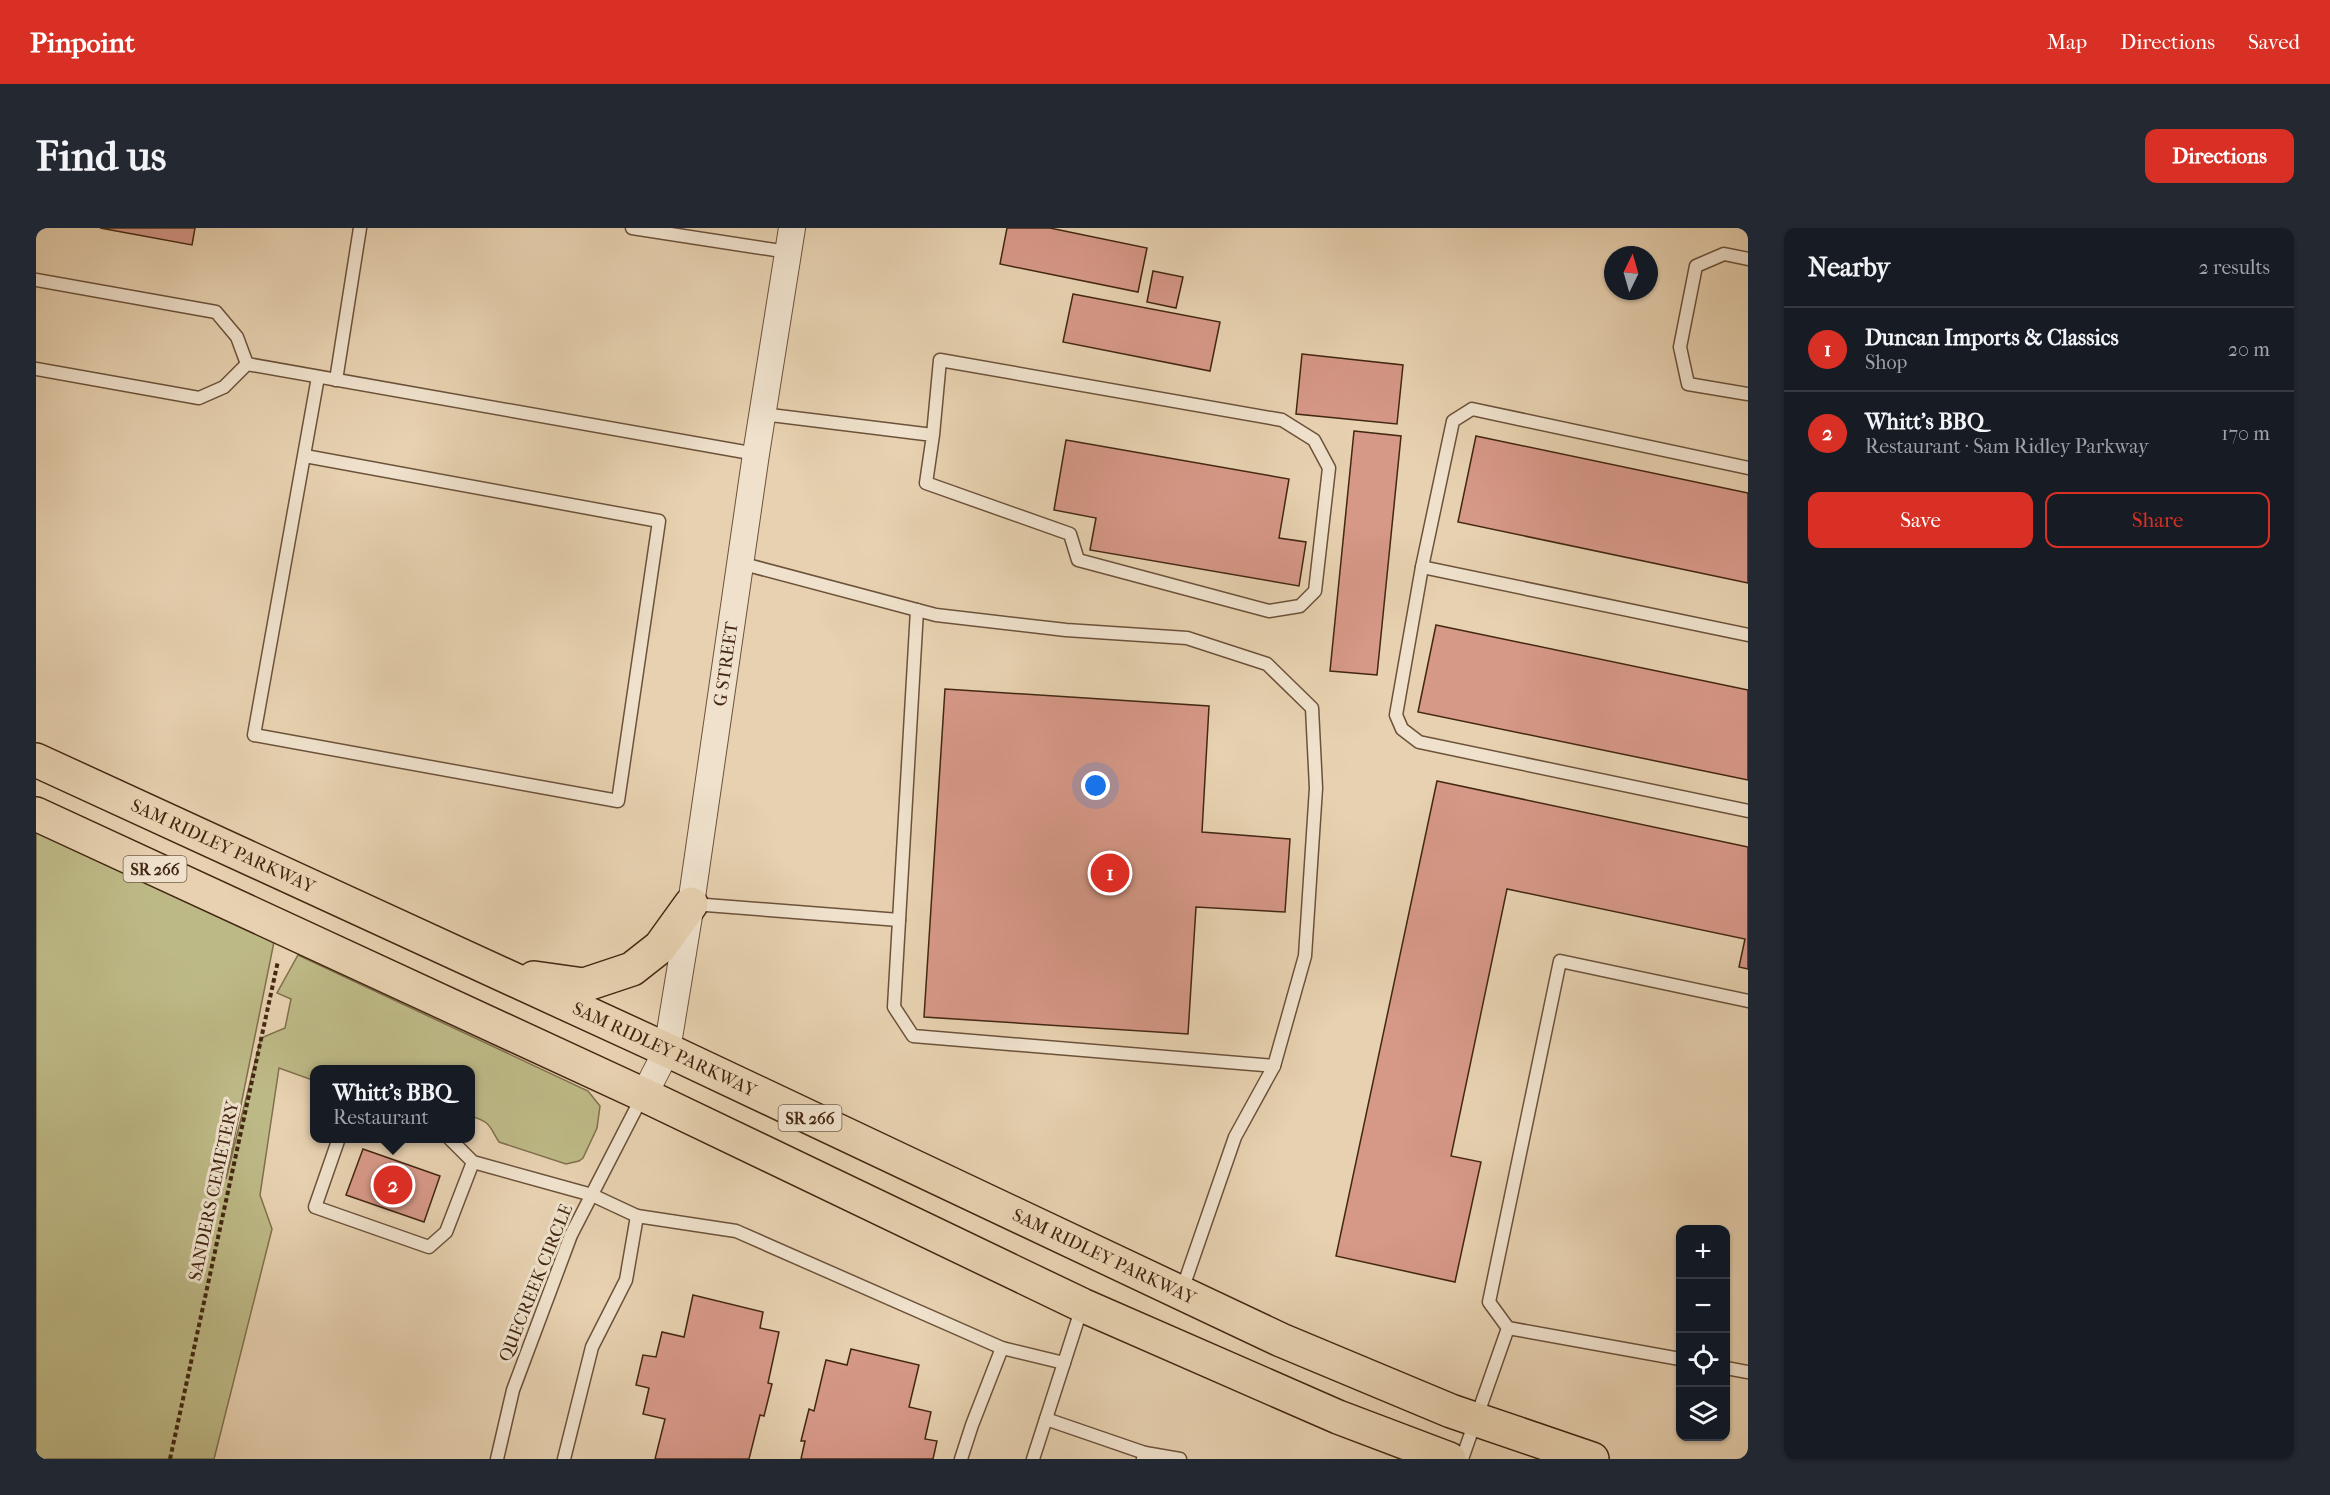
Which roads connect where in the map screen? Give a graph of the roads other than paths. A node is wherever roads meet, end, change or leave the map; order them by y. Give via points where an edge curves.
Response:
1 (360, 228) edge
2 (632, 228) edge
3 (790, 240) edge
4 (1748, 259) edge
5 (36, 280) edge
6 (247, 364) junction
7 (36, 369) edge
8 (318, 377) junction
9 (336, 380) junction
10 (1748, 394) edge
11 (762, 414) junction
12 (933, 435) junction
13 (756, 454) junction
14 (304, 456) junction
15 (1748, 468) edge
16 (740, 562) junction
17 (1422, 567) junction
18 (917, 609) junction
19 (1748, 635) edge
20 (36, 760) edge
21 (1748, 811) edge
22 (36, 814) edge
23 (692, 904) junction
24 (899, 920) junction
25 (502, 974) junction
26 (1748, 1001) edge
27 (667, 1050) junction
28 (1274, 1066) junction
29 (644, 1095) junction
30 (337, 1143) edge
31 (453, 1143) edge
32 (473, 1162) junction
33 (592, 1195) junction
34 (637, 1216) junction
35 (1181, 1293) junction
36 (1082, 1305) junction
37 (1508, 1328) junction
38 (1002, 1348) junction
39 (1676, 1358) edge
40 (1064, 1363) junction
41 (1730, 1369) edge
42 (1748, 1372) edge
43 (1046, 1419) junction
44 (1477, 1420) junction
45 (1144, 1456) edge
46 (1433, 1456) edge
47 (497, 1459) edge
48 (564, 1459) edge
49 (962, 1459) edge
50 (1033, 1459) edge
51 (1180, 1459) edge
52 (1462, 1459) edge
53 (1592, 1459) edge

1 - 9 lane
2 - 3 lane
3 - 11 street, G STREET
4 - 10 lane via 1724,254 1696,266 1680,347 1688,384
5 - 6 lane via 216,312 237,338
6 - 7 lane via 224,387 199,398
6 - 8 lane
8 - 9 lane
8 - 14 lane
9 - 13 lane
11 - 12 lane
11 - 13 street, G STREET
12 - 12 lane via 926,483 1070,534 1078,560 1269,611 1300,606 1315,591 1329,468 1314,440 1282,420 940,360
13 - 16 street, G STREET
14 - 14 lane via 255,735 618,801 659,521
15 - 17 lane via 1472,409 1453,421
16 - 18 lane
16 - 23 street, G STREET
17 - 19 lane
17 - 21 lane via 1396,715 1402,729 1419,742
18 - 24 lane
18 - 28 lane via 936,615 1066,630 1186,638 1267,664 1312,708 1316,788 1305,956
20 - 25 main road, SAM RIDLEY PARKWAY / SR 266
22 - 29 main road, SR 266
23 - 24 lane
23 - 25 main road via 660,947 632,969 584,985
23 - 27 street, G STREET
24 - 28 lane via 894,1007 913,1036
25 - 27 main road, SAM RIDLEY PARKWAY / SR 266
26 - 37 lane via 1560,961 1489,1302
27 - 29 street, G STREET
27 - 35 main road, SAM RIDLEY PARKWAY / SR 266
28 - 35 lane via 1235,1137
29 - 33 lane, QUECREEK CIRCLE
29 - 36 main road, SR 266
30 - 32 lane via 315,1207 429,1247 446,1232
31 - 32 lane
32 - 33 lane
33 - 34 lane
33 - 47 lane, QUECREEK CIRCLE via 571,1235 513,1390
34 - 38 lane via 736,1231
34 - 48 lane via 626,1280 592,1347
35 - 44 main road, SAM RIDLEY PARKWAY / SR 266 via 1281,1340
36 - 40 lane
36 - 46 main road, SR 266
37 - 39 lane
37 - 44 lane
38 - 40 lane
38 - 49 lane
40 - 43 lane
41 - 42 lane
43 - 45 lane
43 - 50 lane
44 - 52 lane
44 - 53 main road, SAM RIDLEY PARKWAY / SR 266
45 - 51 lane

